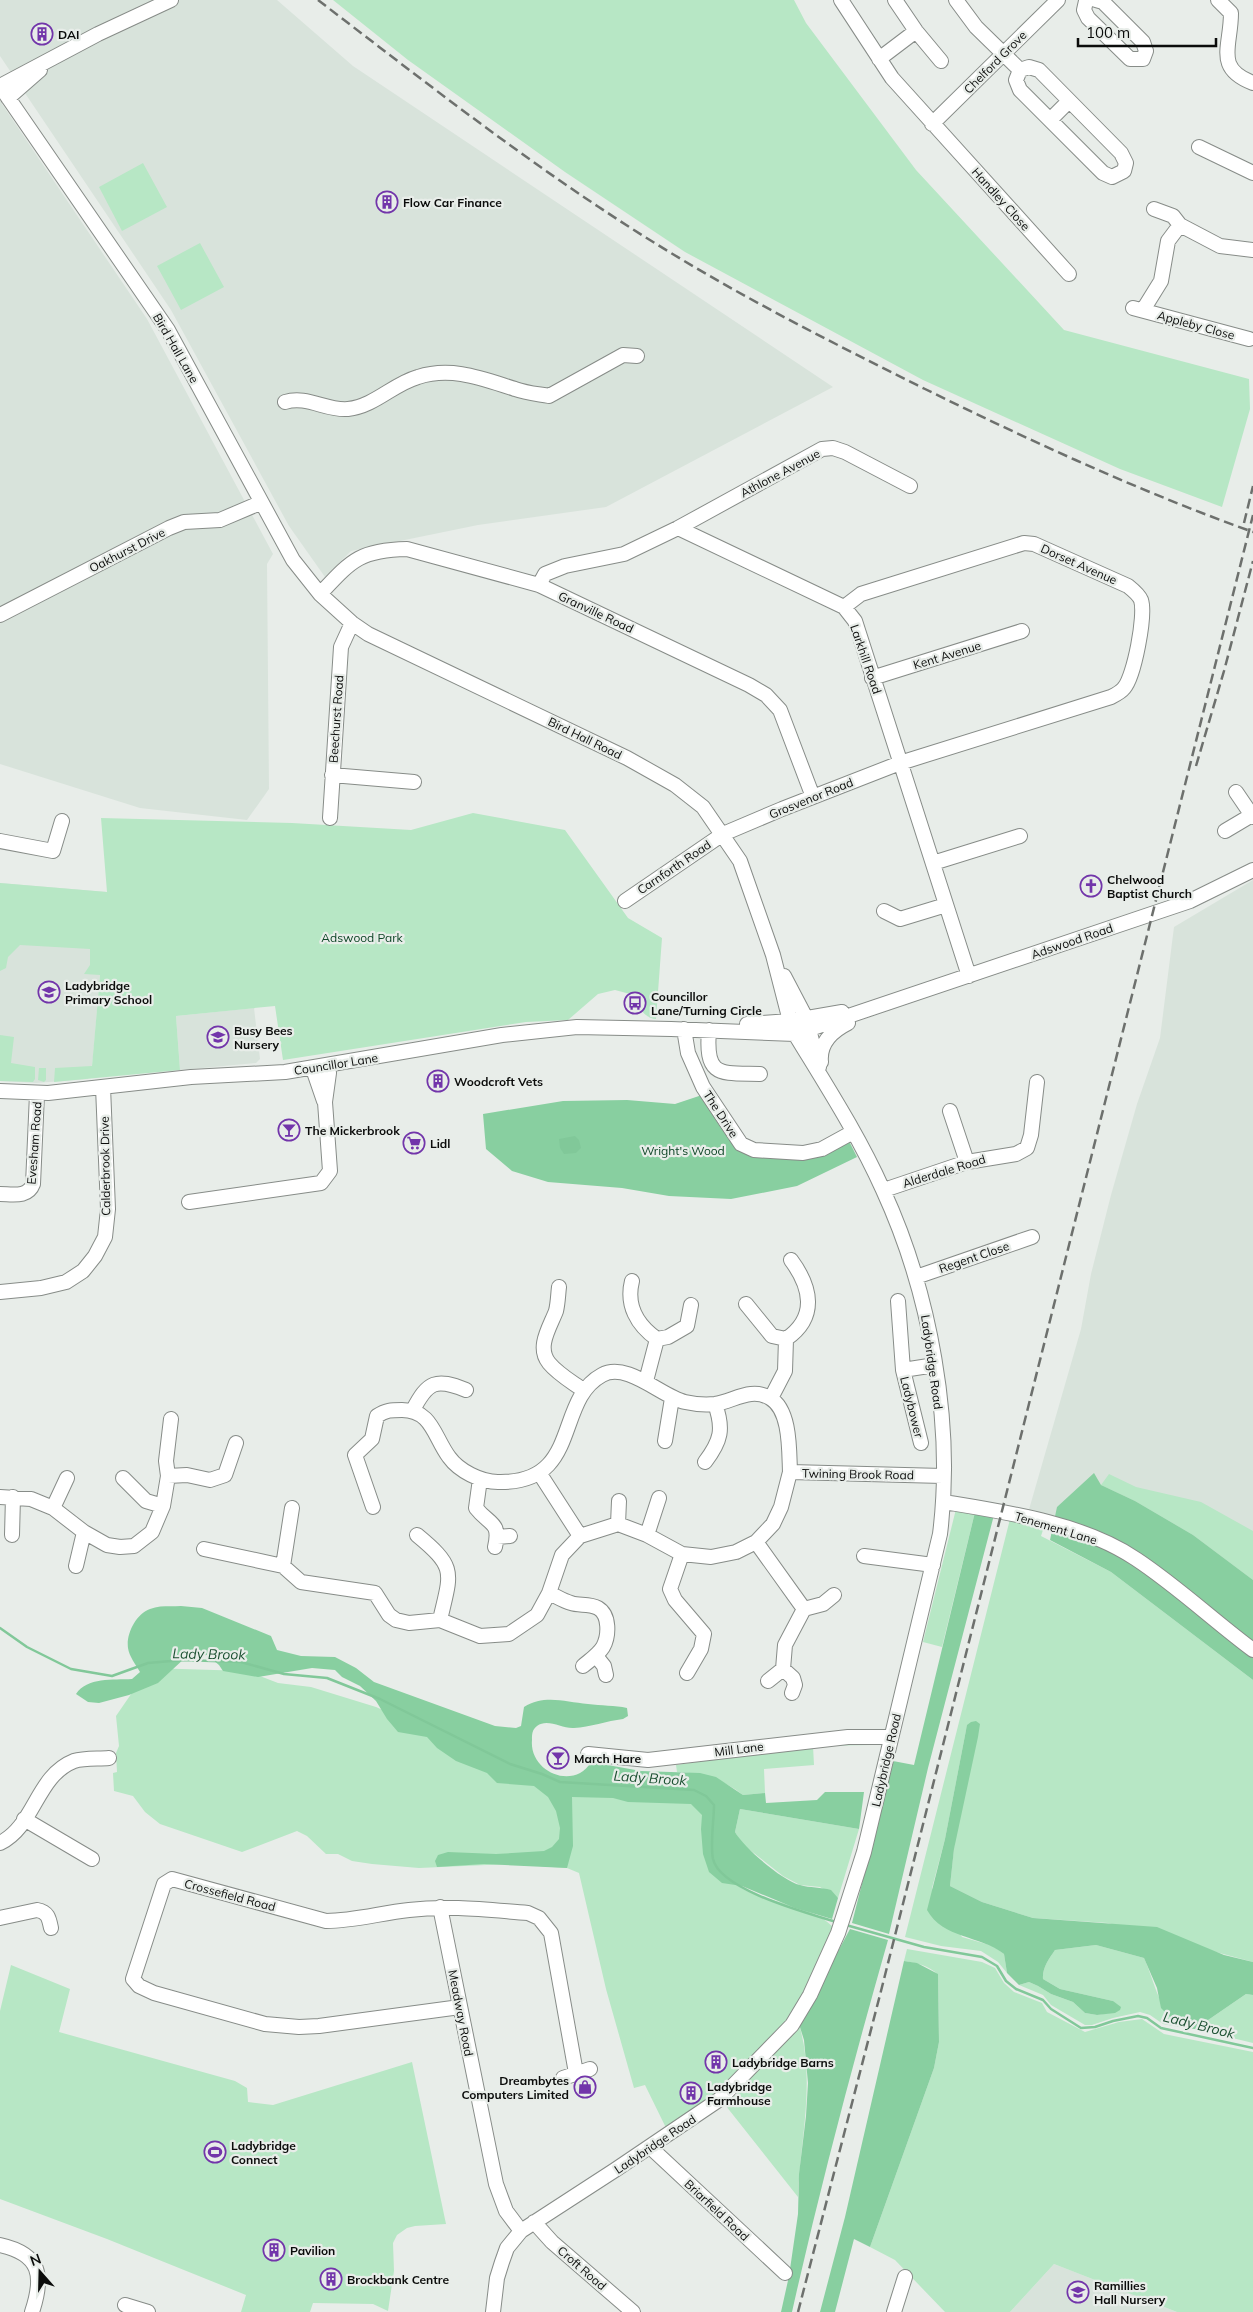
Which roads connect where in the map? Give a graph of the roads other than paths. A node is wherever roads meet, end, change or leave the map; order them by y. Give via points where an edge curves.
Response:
1 (171, 0) edge
2 (841, 0) edge
3 (895, 0) edge
4 (956, 0) edge
5 (1058, 0) edge
6 (1218, 0) edge
7 (916, 31) junction
8 (1004, 53) junction
9 (879, 59) junction
10 (941, 61) dead end
11 (1020, 70) junction
12 (1253, 83) edge
13 (3, 90) edge
14 (1069, 101) junction
15 (1050, 120) junction
16 (932, 124) junction
17 (1199, 146) dead end
18 (1253, 173) edge
19 (1154, 209) dead end
20 (1180, 225) junction
21 (1253, 250) edge
22 (1069, 274) dead end
23 (1249, 338) dead end
24 (637, 356) dead end
25 (285, 402) dead end
26 (910, 486) dead end
27 (260, 503) junction
28 (678, 528) junction
29 (539, 584) junction
30 (320, 594) junction
31 (844, 607) junction
32 (0, 615) edge
33 (352, 623) junction
34 (1022, 631) dead end
35 (872, 678) junction
36 (900, 763) junction
37 (332, 775) junction
38 (414, 782) dead end
39 (1236, 792) dead end
40 (813, 797) junction
41 (1252, 816) edge
42 (330, 818) dead end
43 (62, 821) dead end
44 (1225, 831) dead end
45 (724, 834) junction
46 (1020, 836) dead end
47 (0, 841) edge
48 (933, 863) junction
49 (1253, 870) edge
50 (625, 901) dead end
51 (946, 905) junction
52 (884, 911) dead end
53 (773, 955) junction
54 (970, 976) junction
55 (887, 1005) junction
56 (808, 1024) junction
57 (793, 1028) junction
58 (677, 1029) junction
59 (709, 1030) junction
60 (328, 1066) junction
61 (313, 1069) junction
62 (760, 1074) dead end
63 (822, 1078) junction
64 (1037, 1082) dead end
65 (103, 1087) junction
66 (0, 1091) edge
67 (37, 1094) junction
68 (325, 1102) junction
69 (950, 1111) dead end
70 (853, 1132) junction
71 (967, 1162) junction
72 (884, 1190) junction
73 (0, 1194) edge
74 (189, 1202) dead end
75 (1032, 1238) dead end
76 (791, 1260) dead end
77 (916, 1277) junction
78 (632, 1281) dead end
79 (559, 1287) dead end
80 (0, 1292) edge
81 (898, 1301) dead end
82 (746, 1304) dead end
83 (691, 1305) dead end
84 (656, 1339) junction
85 (786, 1339) junction
86 (935, 1365) junction
87 (903, 1370) junction
88 (646, 1381) junction
89 (466, 1390) dead end
90 (583, 1390) junction
91 (672, 1398) junction
92 (771, 1398) junction
93 (715, 1404) junction
94 (413, 1410) junction
95 (171, 1419) dead end
96 (664, 1441) dead end
97 (236, 1443) dead end
98 (921, 1443) dead end
99 (706, 1462) dead end
100 (790, 1472) junction
101 (540, 1474) junction
102 (168, 1476) junction
103 (942, 1476) junction
104 (67, 1478) dead end
105 (124, 1478) dead end
106 (480, 1479) junction
107 (6, 1497) edge
108 (659, 1498) dead end
109 (619, 1501) dead end
110 (944, 1502) junction
111 (162, 1506) junction
112 (53, 1508) junction
113 (292, 1508) dead end
114 (373, 1508) dead end
115 (618, 1524) junction
116 (84, 1532) junction
117 (12, 1535) dead end
118 (417, 1535) dead end
119 (647, 1535) junction
120 (580, 1536) junction
121 (501, 1540) dead end
122 (756, 1542) junction
123 (204, 1549) dead end
124 (682, 1554) junction
125 (864, 1556) dead end
126 (933, 1565) junction
127 (76, 1566) dead end
128 (283, 1566) junction
129 (549, 1593) junction
130 (834, 1595) dead end
131 (804, 1609) junction
132 (440, 1620) junction
133 (1253, 1650) edge
134 (596, 1656) junction
135 (583, 1666) dead end
136 (783, 1669) junction
137 (687, 1673) dead end
138 (606, 1675) dead end
139 (768, 1680) dead end
140 (792, 1693) dead end
141 (891, 1737) junction
142 (588, 1754) dead end
143 (109, 1758) dead end
144 (24, 1819) junction
145 (0, 1843) edge
146 (92, 1858) dead end
147 (440, 1907) junction
148 (0, 1918) edge
149 (51, 1928) dead end
150 (460, 2007) junction
151 (590, 2069) dead end
152 (650, 2147) junction
153 (534, 2222) junction
154 (521, 2230) junction
155 (0, 2245) edge
156 (785, 2273) dead end
157 (906, 2277) dead end
158 (125, 2305) dead end
159 (32, 2312) edge
160 (148, 2312) edge
161 (493, 2312) edge
162 (633, 2312) edge
163 (894, 2312) edge

1 - 13 street via 98,34
2 - 9 street, Handley Close
3 - 7 street
4 - 8 street via 976,27
5 - 8 street, Chelford Grove
6 - 12 street via 1231,13 1229,66 1233,74
7 - 9 street
7 - 10 street
8 - 11 street
8 - 16 street, Chelford Grove
9 - 16 street, Handley Close
11 - 14 street via 1039,70
11 - 15 street via 1016,80 1020,90
13 - 27 street, Bird Hall Lane via 168,330
14 - 15 street
14 - 15 street via 1121,153 1126,163 1124,171 1112,177 1103,173
16 - 22 street, Handley Close
17 - 18 street
19 - 20 street via 1173,216
20 - 21 street via 1220,246
20 - 23 street, Appleby Close via 1168,241 1161,281 1138,309
24 - 25 street via 623,355 549,396 453,372 418,377 360,407 346,409 304,399
26 - 28 street, Athlone Avenue via 839,450 822,449
27 - 30 street, Bird Hall Lane via 292,560
27 - 32 street, Oakhurst Drive via 220,520 184,522 169,528
28 - 29 street via 624,554 565,566 546,574
28 - 31 street
29 - 30 street, Granville Road via 407,549 365,555 353,561
29 - 40 street, Granville Road via 766,695 780,710
30 - 33 street, Bird Hall Road
31 - 35 street, Larkhill Road via 854,621
31 - 36 street, Dorset Avenue via 861,594 1024,543 1034,544 1105,574 1128,586 1140,598 1144,610 1142,626 1124,689 1111,697 1064,713
33 - 37 street, Beechurst Road via 340,647
33 - 45 street, Bird Hall Road via 368,634 627,758 675,785 703,807
34 - 35 street, Kent Avenue
35 - 36 street, Larkhill Road
36 - 40 street, Grosvenor Road
36 - 48 street, Larkhill Road
37 - 38 street
37 - 42 street, Beechurst Road
39 - 41 street
40 - 45 street, Grosvenor Road
41 - 44 street
43 - 47 street via 53,851
45 - 50 street, Carnforth Road
45 - 53 street, Bird Hall Road via 740,861
46 - 48 street
48 - 51 street, Larkhill Road
49 - 54 street, Adswood Road via 1190,900
51 - 52 street via 900,919
51 - 54 street, Larkhill Road
53 - 56 street, Bird Hall Road
53 - 57 street, Bird Hall Road
54 - 55 street, Adswood Road
55 - 56 street, Adswood Road
55 - 63 street, Adswood Road via 840,1027 829,1036 820,1056
56 - 57 street, Adswood Road
56 - 63 street, Ladybridge Road
57 - 58 street, Councillor Lane
57 - 59 street, Councillor Lane
57 - 63 street, Ladybridge Road
58 - 59 street, Councillor Lane
58 - 60 street, Councillor Lane via 577,1027 502,1035
58 - 70 street, The Drive via 703,1087 741,1144 754,1150 803,1153 822,1149
59 - 62 street via 710,1060 716,1070 722,1074
60 - 61 street, Councillor Lane
60 - 68 street
61 - 65 street, Councillor Lane
61 - 68 street
63 - 70 street, Ladybridge Road
64 - 71 street, Alderdale Road via 1027,1148 1016,1154
65 - 67 street, Councillor Lane
65 - 80 street, Calderbrook Drive via 108,1209 102,1243 83,1271 66,1282
66 - 67 street, Councillor Lane
67 - 73 street, Evesham Road via 33,1184 25,1194
68 - 74 street via 330,1171 321,1183
69 - 71 street
70 - 72 street, Ladybridge Road
71 - 72 street, Alderdale Road
72 - 77 street, Ladybridge Road
75 - 77 street, Regent Close
76 - 85 street via 804,1278 808,1306 798,1330
77 - 86 street, Ladybridge Road
78 - 84 street via 628,1296 630,1303 644,1331
79 - 90 street via 557,1308 544,1338 544,1350 547,1361
81 - 87 street, Ladybower
82 - 85 street via 772,1336
83 - 84 street via 687,1326 668,1337
84 - 88 street
85 - 92 street via 785,1371
86 - 87 street, Ladybower
86 - 103 street, Ladybridge Road
87 - 98 street, Ladybower
88 - 90 street via 616,1372 603,1374
88 - 91 street
89 - 94 street via 445,1382 432,1385 423,1390
90 - 101 street via 555,1455
91 - 93 street via 688,1403
91 - 96 street
92 - 93 street via 742,1395
92 - 100 street via 787,1428
93 - 99 street via 721,1419 718,1445
94 - 106 street via 428,1421 449,1458
94 - 114 street via 386,1410 377,1416 372,1439 355,1455
95 - 102 street via 166,1461
97 - 102 street via 225,1475 210,1480 187,1475
100 - 103 street, Twining Brook Road
100 - 122 street, Twining Brook Road via 773,1524
101 - 106 street via 519,1481
101 - 120 street
102 - 111 street
103 - 110 street, Ladybridge Road
104 - 112 street
105 - 111 street via 146,1500
106 - 121 street via 476,1508 494,1523
107 - 112 street via 31,1499
107 - 117 street
108 - 119 street
109 - 115 street
110 - 126 street, Ladybridge Road
110 - 133 street, Tenement Lane via 1029,1518 1094,1538 1135,1558
111 - 116 street via 152,1532 134,1546 107,1545
112 - 116 street
113 - 128 street
115 - 119 street, Twining Brook Road
115 - 120 street
116 - 127 street
118 - 132 street via 436,1551 450,1571
119 - 124 street, Twining Brook Road
120 - 129 street via 562,1555
122 - 124 street, Twining Brook Road via 724,1556
122 - 131 street
123 - 128 street
124 - 137 street via 670,1589 675,1600 704,1634 701,1649
125 - 126 street
126 - 141 street, Ladybridge Road
128 - 132 street via 301,1582 375,1593 388,1615 396,1620 409,1623
129 - 132 street via 537,1615 509,1634 480,1636
129 - 134 street via 572,1604 600,1609 608,1624 606,1641
130 - 131 street via 824,1604
131 - 136 street via 785,1645
134 - 135 street
134 - 138 street
136 - 139 street
136 - 140 street via 796,1685
141 - 142 street, Mill Lane via 848,1737 648,1760
141 - 152 street, Ladybridge Road via 848,1905 810,1995 792,2025 720,2099
143 - 144 street via 77,1760 57,1772 48,1779
144 - 145 street via 14,1834
144 - 146 street
147 - 150 street, Meadway Road
147 - 150 street, Crossefield Road via 326,1921 172,1879 164,1884 133,1979 154,1993 265,2024 319,2026
147 - 151 street, Crossefield Road via 528,1913 539,1918 551,1933 570,2076
148 - 149 street via 43,1911 48,1915
150 - 154 street, Meadway Road via 496,2184 506,2211
152 - 153 street, Ladybridge Road
152 - 156 street, Briarfield Road
153 - 154 street, Ladybridge Road
153 - 162 street, Croft Road via 552,2242
154 - 161 street, Ladybridge Road via 502,2262
155 - 159 street via 15,2248 35,2265 40,2278
157 - 163 street
158 - 160 street

